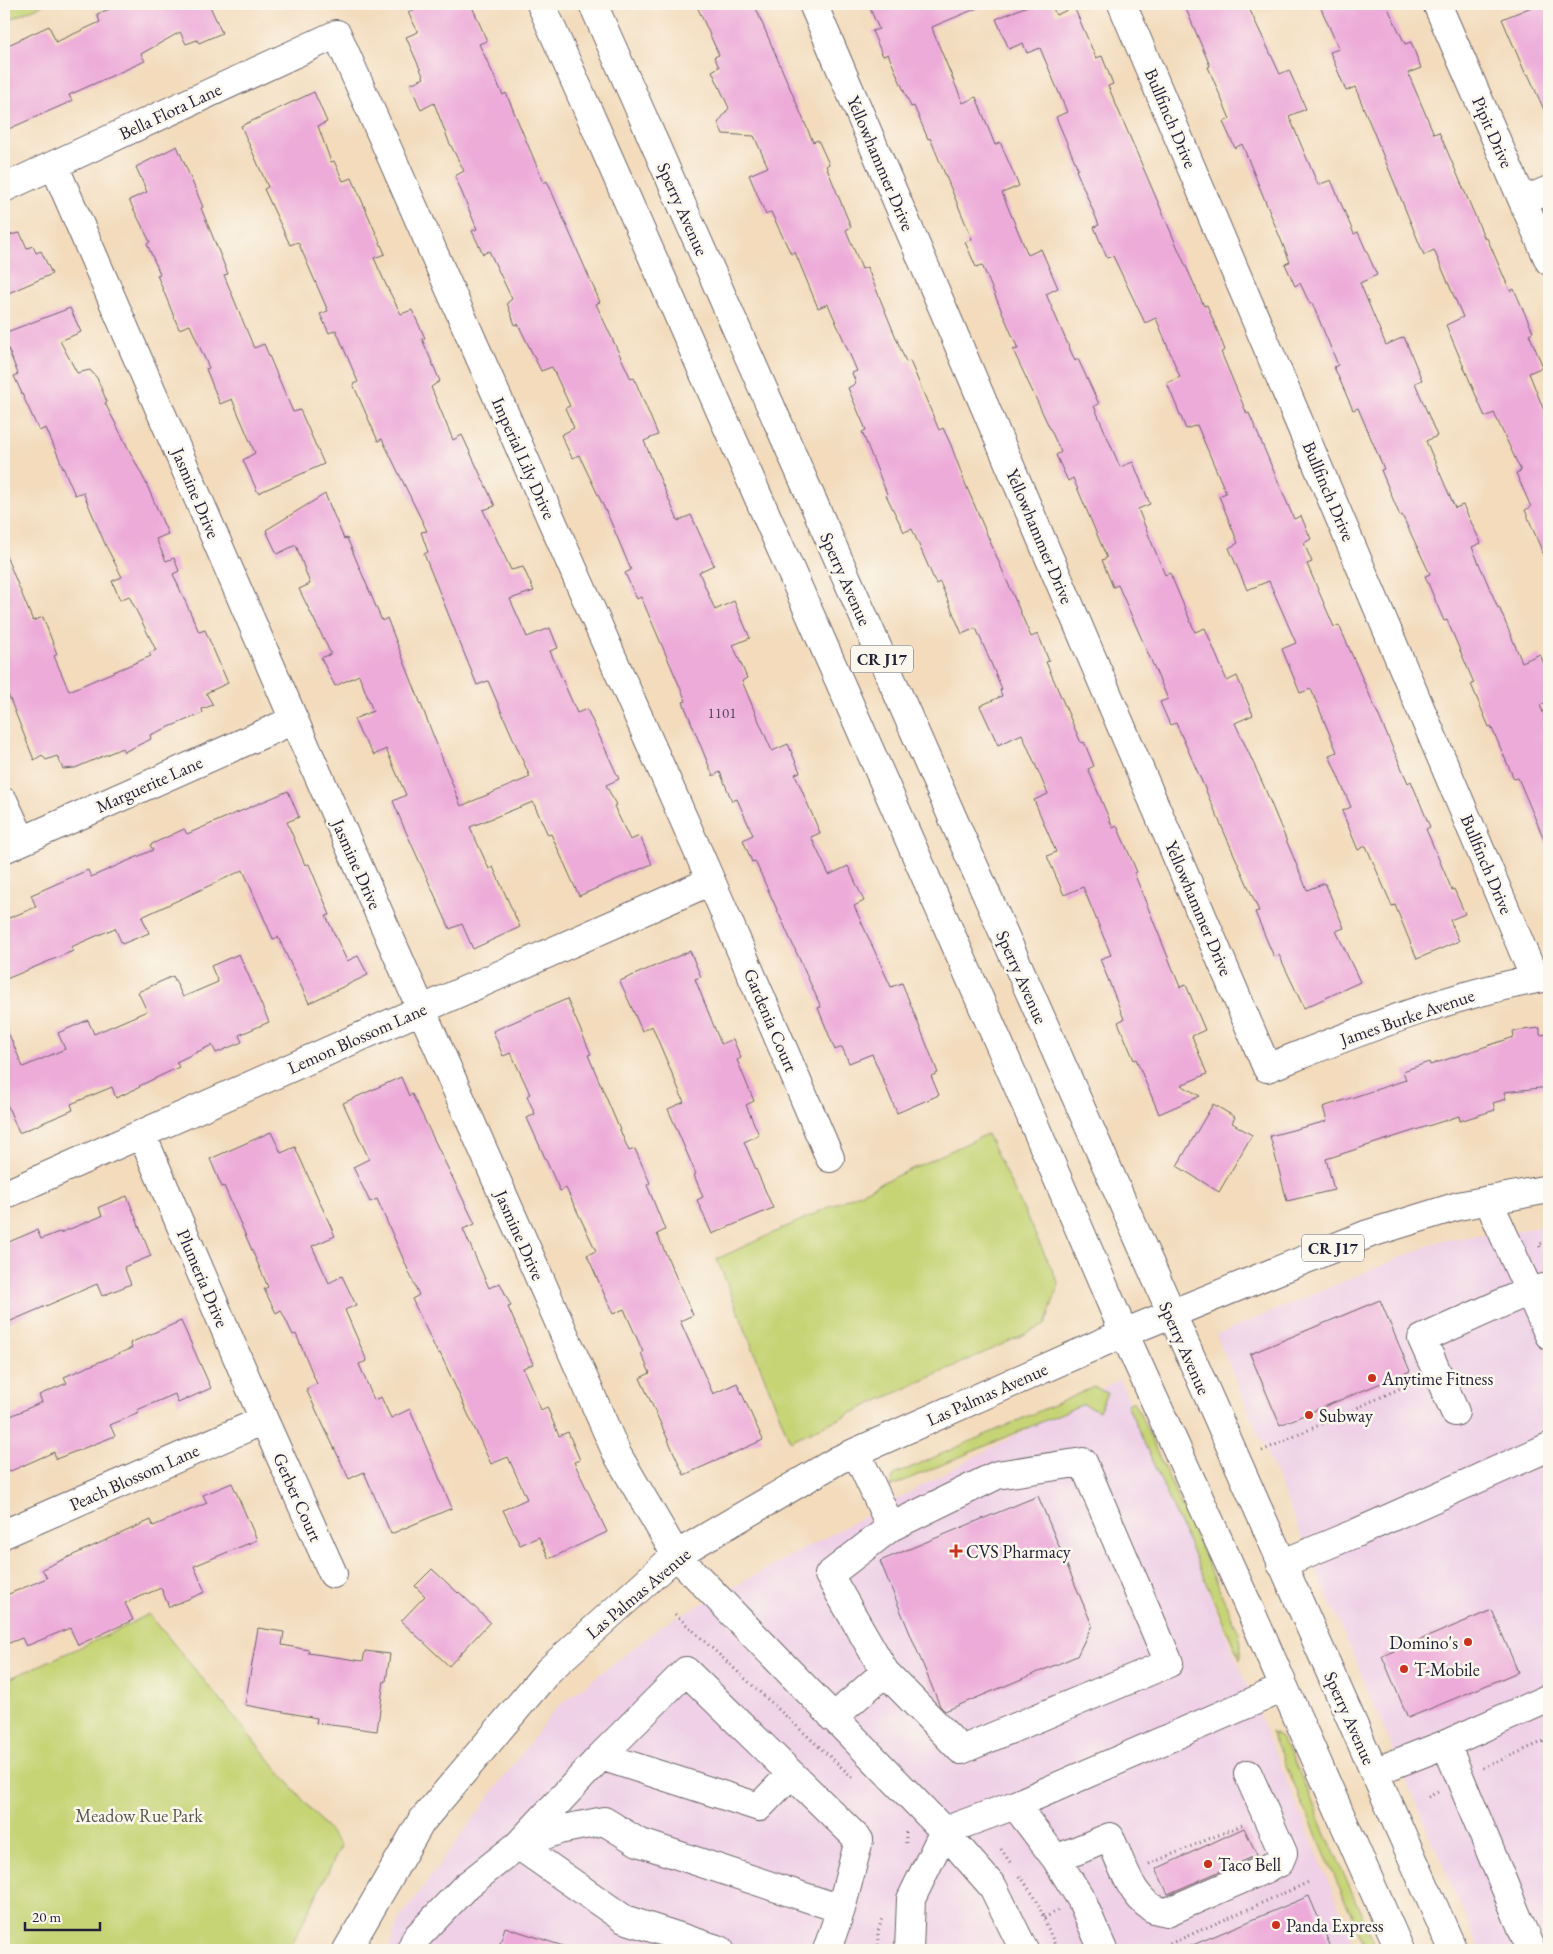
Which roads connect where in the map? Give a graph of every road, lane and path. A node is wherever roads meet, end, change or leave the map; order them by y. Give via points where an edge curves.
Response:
1 (541, 4) edge
2 (593, 4) edge
3 (813, 4) edge
4 (1122, 4) edge
5 (1437, 4) edge
6 (337, 34) joint
7 (54, 165) junction
8 (4, 188) edge
9 (1549, 190) edge
10 (1523, 201) junction
11 (1549, 261) edge
12 (294, 720) junction
13 (4, 802) edge
14 (13, 845) edge
15 (711, 881) junction
16 (1542, 978) edge
17 (421, 1009) junction
18 (1267, 1068) joint
19 (142, 1135) junction
20 (830, 1158) dead end
21 (1549, 1189) edge
22 (4, 1195) edge
23 (1488, 1200) junction
24 (1549, 1240) edge
25 (1542, 1252) dead end
26 (1539, 1289) edge
27 (1170, 1314) junction
28 (1124, 1333) junction
29 (1549, 1335) edge
30 (1416, 1381) dead end
31 (1455, 1412) dead end
32 (264, 1420) junction
33 (1549, 1446) edge
34 (1262, 1451) dead end
35 (856, 1452) junction
36 (891, 1527) junction
37 (4, 1534) edge
38 (676, 1555) junction
39 (1281, 1564) junction
40 (333, 1574) dead end
41 (885, 1672) junction
42 (1284, 1688) junction
43 (1549, 1698) edge
44 (833, 1718) junction
45 (1549, 1739) edge
46 (1446, 1744) junction
47 (601, 1756) junction
48 (1374, 1772) junction
49 (791, 1774) junction
50 (1248, 1774) dead end
51 (1462, 1781) junction
52 (1428, 1797) dead end
53 (1015, 1806) junction
54 (1267, 1814) junction
55 (944, 1831) junction
56 (518, 1845) junction
57 (1001, 1849) dead end
58 (1056, 1859) junction
59 (1127, 1874) junction
60 (1309, 1882) dead end
61 (1081, 1899) junction
62 (841, 1909) junction
63 (1044, 1918) junction
64 (347, 1950) edge
65 (411, 1950) edge
66 (720, 1950) edge
67 (827, 1950) edge
68 (909, 1950) edge
69 (1024, 1950) edge
70 (1057, 1950) edge
71 (1103, 1950) edge
72 (1156, 1950) edge
73 (1400, 1950) edge
74 (1453, 1950) edge
75 (1531, 1950) edge

1 - 28 street, CR J17
2 - 27 street, Sperry Avenue / CR J17
3 - 18 street, Yellowhammer Drive
4 - 16 street, Bullfinch Drive
5 - 10 street, Pipit Drive
6 - 7 street, Bella Flora Lane
6 - 15 street, Imperial Lily Drive
7 - 8 street, Bella Flora Lane
7 - 12 street, Jasmine Drive
9 - 10 street
10 - 11 street, Pipit Drive
12 - 14 street, Marguerite Lane
12 - 17 street, Jasmine Drive
13 - 14 street
15 - 17 street, Lemon Blossom Lane
15 - 20 street, Gardenia Court
16 - 18 street, James Burke Avenue via 1424,1010
17 - 19 street, Lemon Blossom Lane
17 - 38 street, Jasmine Drive via 617,1454
19 - 22 street, Lemon Blossom Lane
19 - 32 street, Plumeria Drive
21 - 23 street, CR J17
23 - 26 street
23 - 27 street, CR J17 via 1368,1234
24 - 25 path via 1539,1244
26 - 29 street
26 - 31 street via 1422,1339
27 - 28 street, CR J17
27 - 39 street, Sperry Avenue
28 - 35 street, Las Palmas Avenue
28 - 42 street
30 - 34 path
32 - 37 street, Peach Blossom Lane
32 - 40 street, Gerber Court
33 - 39 street
35 - 36 street
35 - 38 street, Las Palmas Avenue
36 - 41 street via 829,1575
36 - 41 street via 997,1475 1083,1462 1170,1663 961,1750
38 - 44 street, Jasmine Drive
38 - 64 street, Las Palmas Avenue via 549,1670 421,1822
39 - 48 street, Sperry Avenue
41 - 44 street
42 - 53 street
42 - 73 street
43 - 46 street
44 - 55 street, Jasmine Drive
45 - 51 path
46 - 48 street
46 - 51 street
47 - 49 street via 759,1807
47 - 49 street via 686,1671
47 - 56 street
48 - 74 street, Sperry Avenue
49 - 62 street via 859,1840
50 - 54 street
51 - 52 path
51 - 75 street
53 - 55 street
53 - 58 street
54 - 59 path
54 - 59 street via 1283,1853 1279,1863 1167,1912 1153,1909 1139,1897
55 - 68 street via 911,1900
55 - 69 street, Jasmine Drive via 993,1887
56 - 62 street via 559,1830 604,1821 638,1842
56 - 65 street via 465,1887 416,1938
56 - 66 street via 624,1919
57 - 63 path via 1036,1900
58 - 59 street via 1110,1837
58 - 61 street
60 - 72 path
61 - 63 path
61 - 71 street
62 - 67 street
63 - 70 path

